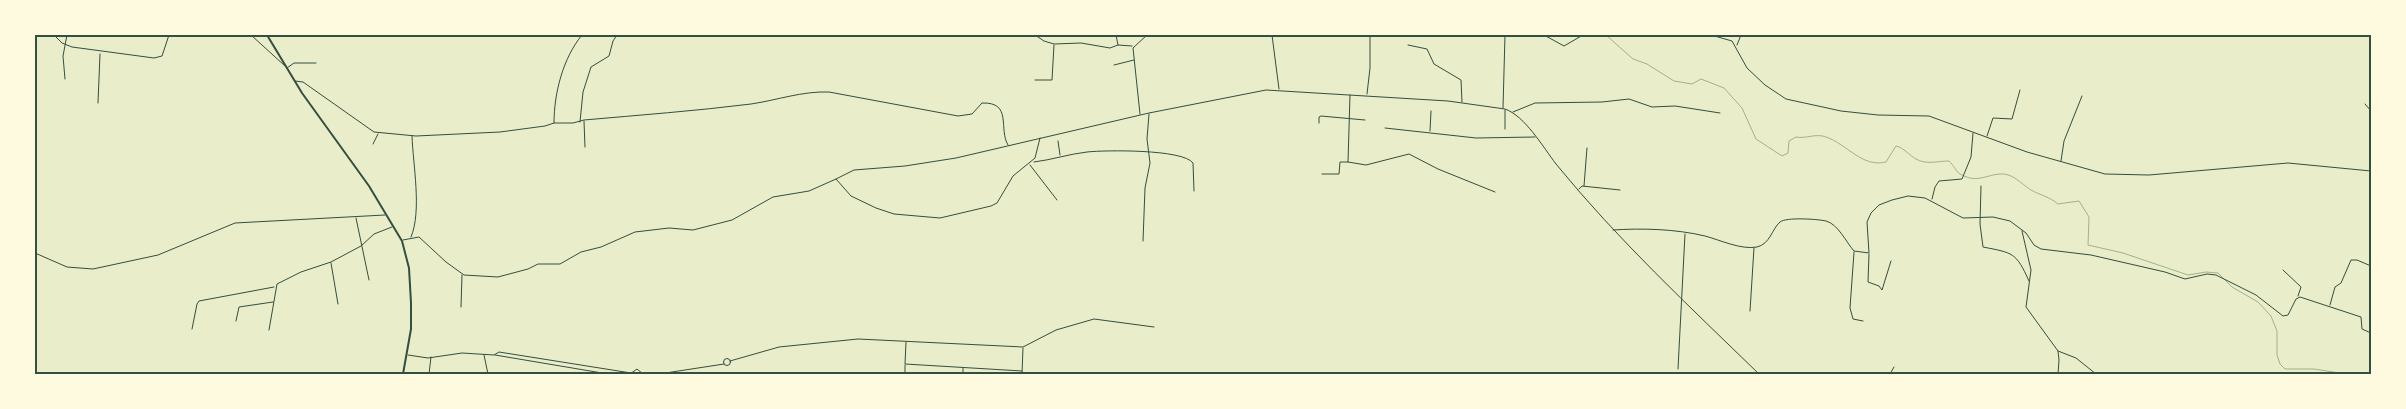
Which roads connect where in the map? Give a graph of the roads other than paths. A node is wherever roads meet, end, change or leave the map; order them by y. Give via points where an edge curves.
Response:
1 (54, 35) edge
2 (67, 35) edge
3 (169, 35) edge
4 (251, 35) edge
5 (267, 35) edge
6 (582, 35) edge
7 (1035, 35) edge
8 (1116, 35) edge
9 (1147, 35) edge
10 (1272, 35) edge
11 (1370, 35) edge
12 (1505, 35) edge
13 (1544, 35) edge
14 (1583, 35) edge
15 (1711, 35) edge
16 (1741, 35) edge
17 (616, 36) edge
18 (1014, 36) edge
19 (1054, 44) junction
20 (66, 45) junction
21 (1118, 45) junction
22 (1408, 45) dead end
23 (1133, 46) junction
24 (1736, 46) junction
25 (100, 53) junction
26 (1135, 60) junction
27 (316, 63) dead end
28 (1114, 64) dead end
29 (286, 67) junction
30 (65, 79) dead end
31 (1035, 80) dead end
32 (295, 81) junction
33 (1279, 90) junction
34 (2020, 90) dead end
35 (1350, 94) junction
36 (1367, 95) junction
37 (2082, 96) dead end
38 (98, 103) dead end
39 (1462, 103) junction
40 (2365, 104) dead end
41 (1504, 109) junction
42 (1431, 111) dead end
43 (2371, 111) edge
44 (1512, 112) junction
45 (1149, 113) junction
46 (1720, 113) dead end
47 (1140, 115) junction
48 (1350, 119) junction
49 (584, 120) junction
50 (1366, 120) dead end
51 (580, 122) junction
52 (554, 123) junction
53 (1319, 123) dead end
54 (1386, 128) dead end
55 (1505, 129) dead end
56 (1430, 132) junction
57 (1973, 132) junction
58 (378, 134) junction
59 (412, 136) junction
60 (1536, 137) junction
61 (1987, 137) junction
62 (1040, 138) junction
63 (1058, 141) dead end
64 (373, 144) dead end
65 (1009, 145) junction
66 (585, 147) dead end
67 (1587, 148) dead end
68 (1148, 152) junction
69 (1060, 156) junction
70 (1033, 162) junction
71 (1348, 162) junction
72 (2061, 162) junction
73 (1030, 164) junction
74 (2371, 171) edge
75 (1322, 174) dead end
76 (836, 179) junction
77 (1981, 186) dead end
78 (1584, 187) junction
79 (1579, 190) junction
80 (1620, 190) dead end
81 (1194, 191) dead end
82 (1495, 192) dead end
83 (1057, 200) dead end
84 (1932, 201) junction
85 (386, 215) junction
86 (356, 217) junction
87 (1981, 218) junction
88 (393, 227) junction
89 (1612, 230) junction
90 (2022, 230) junction
91 (1685, 233) junction
92 (411, 238) junction
93 (402, 241) junction
94 (1143, 241) dead end
95 (363, 244) junction
96 (1754, 247) junction
97 (1854, 251) junction
98 (35, 253) edge
99 (1869, 253) junction
100 (331, 262) junction
101 (1891, 262) dead end
102 (2371, 266) edge
103 (2284, 270) dead end
104 (462, 274) junction
105 (369, 280) dead end
106 (2030, 283) junction
107 (275, 287) junction
108 (2298, 297) junction
109 (1681, 298) junction
110 (273, 302) junction
111 (338, 304) dead end
112 (2330, 305) junction
113 (461, 307) dead end
114 (1750, 311) dead end
115 (236, 321) dead end
116 (1863, 321) dead end
117 (1154, 327) dead end
118 (192, 329) dead end
119 (269, 330) dead end
120 (2371, 333) edge
121 (906, 342) junction
122 (1023, 347) junction
123 (2058, 351) junction
124 (484, 354) junction
125 (494, 354) junction
126 (408, 355) junction
127 (431, 357) junction
128 (730, 361) junction
129 (724, 364) junction
130 (905, 364) junction
131 (594, 367) junction
132 (1894, 367) dead end
133 (963, 368) junction
134 (1678, 369) dead end
135 (1022, 371) junction
136 (593, 372) junction
137 (631, 373) edge
138 (403, 374) edge
139 (429, 374) edge
140 (488, 374) edge
141 (608, 374) edge
142 (643, 374) edge
143 (659, 374) edge
144 (905, 374) edge
145 (963, 374) edge
146 (1022, 374) edge
147 (1759, 374) edge
148 (1890, 374) edge
149 (2058, 374) edge
150 (2096, 374) edge

1 - 20 street
2 - 20 street
3 - 25 street via 159,57
4 - 29 street
5 - 29 street
6 - 52 street via 573,46 555,98
7 - 18 street
7 - 19 street
8 - 21 street
9 - 23 street
10 - 33 street
11 - 36 street
12 - 41 street
13 - 14 street via 1564,46
15 - 24 street via 1728,39
16 - 24 street
17 - 51 street via 610,56 591,67 583,92
19 - 21 street via 1081,43 1108,48
19 - 31 street via 1052,80
20 - 25 street
20 - 30 street via 62,63
21 - 23 street
22 - 39 street via 1427,49 1434,64 1461,80
23 - 26 street
24 - 57 street via 1747,68 1786,99 1841,111 1878,115 1919,114
25 - 38 street
26 - 28 street
26 - 47 street
27 - 29 street
29 - 32 street
32 - 58 street via 303,82
32 - 85 street
33 - 35 street
33 - 45 street via 1264,90
34 - 61 street via 2012,118 1993,118
35 - 36 street
35 - 48 street
36 - 39 street
37 - 72 street via 2064,141
39 - 41 street
40 - 43 street
41 - 44 street
41 - 55 street
42 - 56 street
44 - 46 street via 1535,103 1629,99 1652,107 1675,106
44 - 60 street
45 - 47 street
45 - 68 street
47 - 62 street
48 - 50 street
48 - 53 street via 1321,116
48 - 71 street
49 - 51 street
49 - 65 street via 676,113 753,103 810,91 829,92 958,116 972,114 983,102 992,104 1004,116 1004,132
49 - 66 street
51 - 52 street
52 - 59 street via 500,132
54 - 56 street
56 - 60 street via 1476,138
57 - 61 street
57 - 84 street via 1971,157 1962,179 1939,182
58 - 59 street
58 - 64 street
59 - 92 street via 415,204
60 - 79 street
61 - 72 street
62 - 65 street
62 - 70 street
63 - 69 street
65 - 76 street via 942,160 854,170
67 - 78 street
68 - 69 street via 1116,150
68 - 81 street via 1191,160
68 - 94 street via 1150,163 1145,188
69 - 70 street
70 - 73 street
71 - 75 street via 1340,162 1339,174
71 - 82 street via 1366,165 1409,154
72 - 74 street via 2112,175 2172,174 2285,163
73 - 76 street via 1013,176 994,205 940,218 894,214 876,208 852,196
73 - 83 street
76 - 104 street via 809,191 773,197 732,220 698,229 636,232 580,252 560,264 538,264 508,275
77 - 87 street
78 - 79 street
78 - 80 street
79 - 89 street
84 - 87 street via 1963,218
84 - 99 street via 1908,196 1880,205 1867,222
85 - 86 street
85 - 88 street
86 - 95 street
86 - 98 street via 235,223 158,255 94,269 67,266
87 - 90 street via 2007,219
87 - 106 street via 1983,247 1998,249 2017,258
88 - 93 street
88 - 95 street via 374,234
89 - 91 street
89 - 109 street
90 - 106 street via 2031,261
90 - 108 street via 2041,249 2091,255 2185,279 2216,275 2256,295 2283,316 2288,315
91 - 96 street
91 - 109 street
92 - 93 street
92 - 104 street via 419,237
93 - 126 street via 410,284
95 - 100 street
95 - 105 street
96 - 97 street via 1764,243 1782,221 1794,219 1828,222 1835,226
96 - 114 street
97 - 99 street
97 - 116 street via 1850,308 1854,319
99 - 101 street via 1868,284 1882,290
100 - 107 street via 301,272
100 - 111 street
102 - 112 street via 2351,260 2341,284 2335,287
103 - 108 street via 2301,287
104 - 113 street
106 - 123 street via 2026,307
107 - 110 street
107 - 118 street via 198,302
108 - 112 street
109 - 134 street
109 - 147 street
110 - 115 street via 239,307
110 - 119 street
112 - 120 street via 2362,317 2362,329
117 - 122 street via 1085,320
121 - 122 street
121 - 128 street via 858,339 828,342 773,348
121 - 130 street
122 - 135 street
123 - 149 street
123 - 150 street via 2076,358
124 - 125 street
124 - 127 street
124 - 140 street
125 - 131 street via 499,352
125 - 136 street
126 - 127 street
126 - 138 street
127 - 139 street
128 - 129 street via 728,366
128 - 129 street via 725,359
129 - 143 street
130 - 133 street
130 - 144 street
131 - 136 street
131 - 137 street
132 - 148 street
133 - 135 street
133 - 145 street
135 - 146 street
136 - 141 street
137 - 142 street via 637,369

